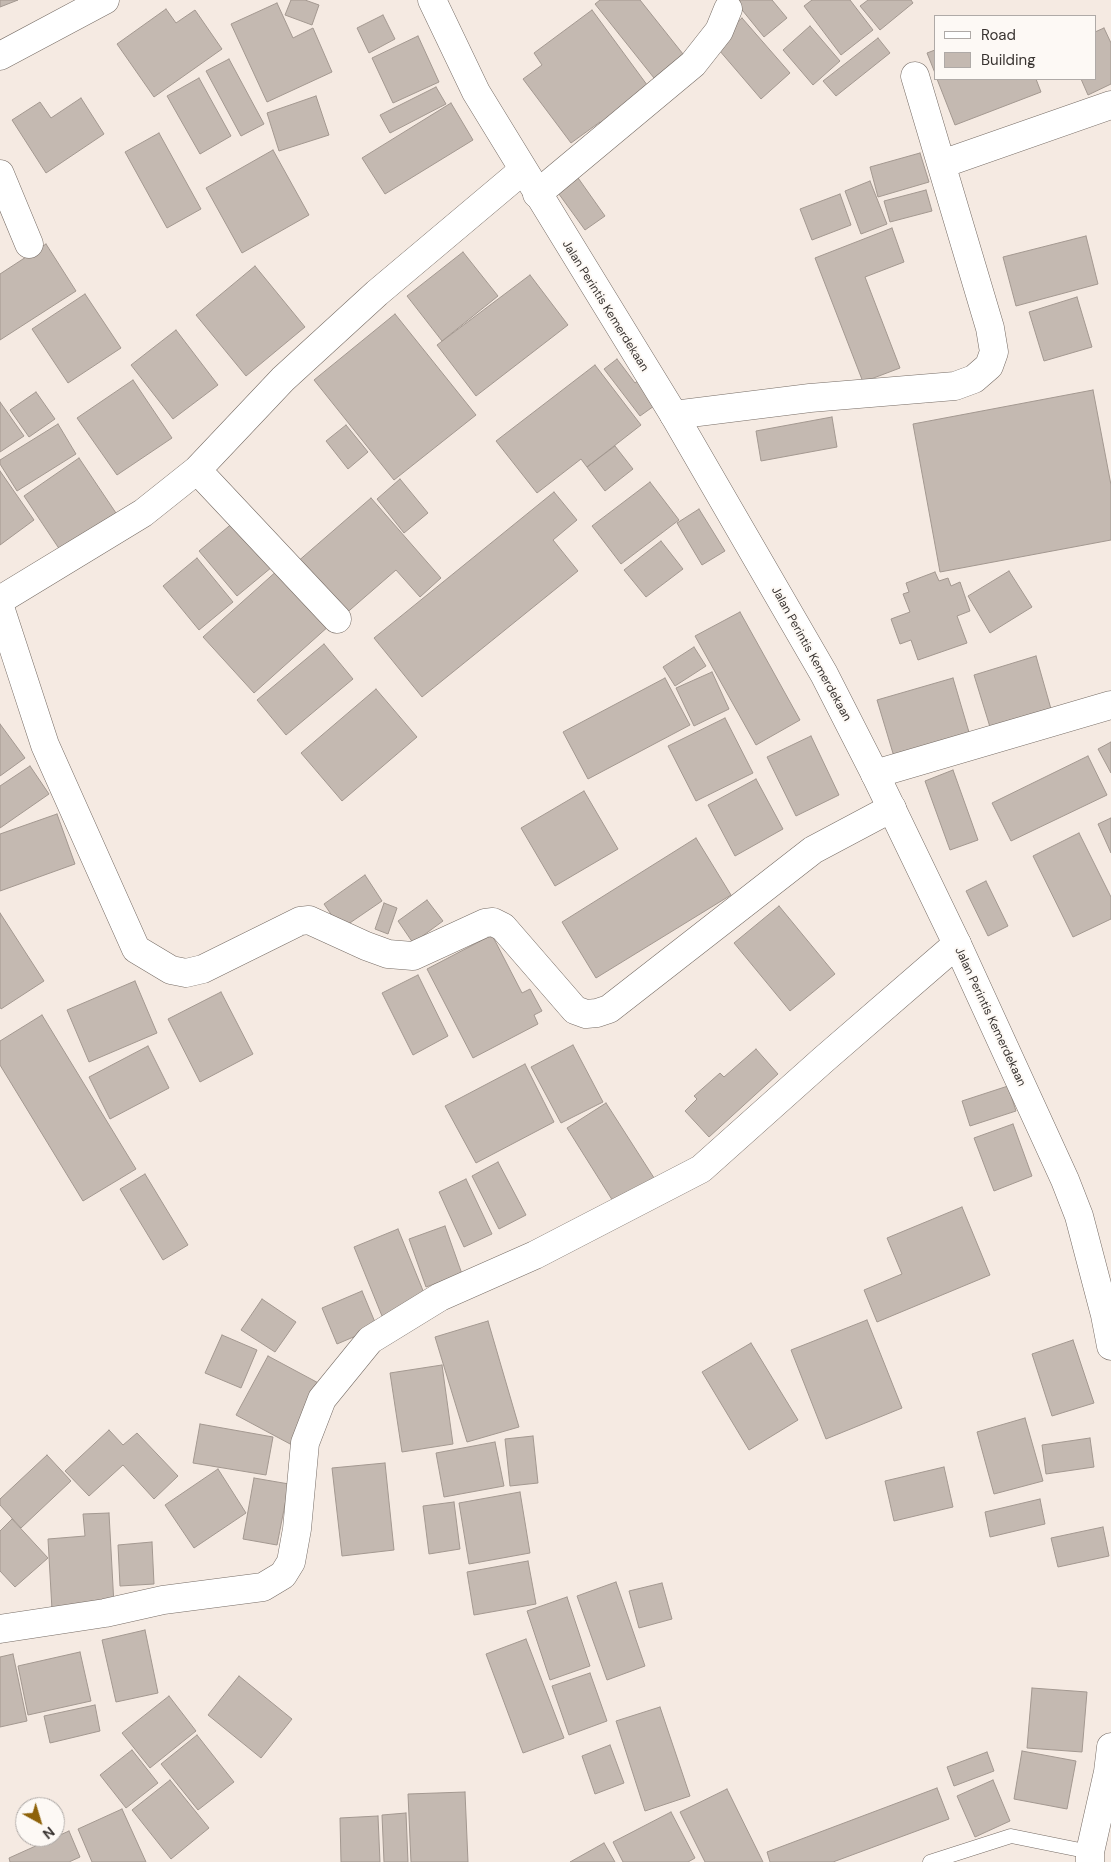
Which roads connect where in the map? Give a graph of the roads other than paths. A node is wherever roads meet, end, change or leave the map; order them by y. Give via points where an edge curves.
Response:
1 (105, 0) edge
2 (432, 0) edge
3 (728, 9) dead end
4 (0, 56) edge
5 (915, 76) dead end
6 (1111, 105) edge
7 (942, 164) junction
8 (522, 171) junction
9 (0, 174) edge
10 (537, 194) junction
11 (29, 244) dead end
12 (674, 415) junction
13 (197, 470) junction
14 (0, 600) edge
15 (0, 607) edge
16 (337, 620) dead end
17 (1111, 705) edge
18 (875, 774) junction
19 (892, 808) junction
20 (957, 944) junction
21 (1111, 1346) edge
22 (0, 1630) edge
23 (1111, 1747) edge
24 (1090, 1857) edge
25 (930, 1862) edge

1 - 4 street
2 - 8 street, Jalan Perintis Kemerdekaan via 476,92
3 - 10 street via 719,31 693,64
5 - 7 street
6 - 7 street
7 - 12 street via 990,328 994,352 989,366 974,379 955,386 810,398
8 - 10 street, Jalan Perintis Kemerdekaan
8 - 13 street via 377,293 283,379
9 - 11 street
10 - 12 street, Jalan Perintis Kemerdekaan
12 - 18 street, Jalan Perintis Kemerdekaan via 824,674
13 - 14 street via 143,513
13 - 16 street
15 - 19 street via 45,745 136,949 171,970 186,973 203,969 300,921 309,920 388,954 413,956 493,922 503,927 575,1010 597,1013 609,1009 813,850
17 - 18 street
18 - 19 street, Jalan Perintis Kemerdekaan
19 - 20 street, Jalan Perintis Kemerdekaan
20 - 21 street, Jalan Perintis Kemerdekaan via 1065,1180 1078,1216
20 - 22 street via 701,1169 535,1255 440,1298 370,1340 322,1400 305,1443 292,1562 283,1576 264,1587 163,1600
23 - 24 street
24 - 25 lane via 1011,1836

